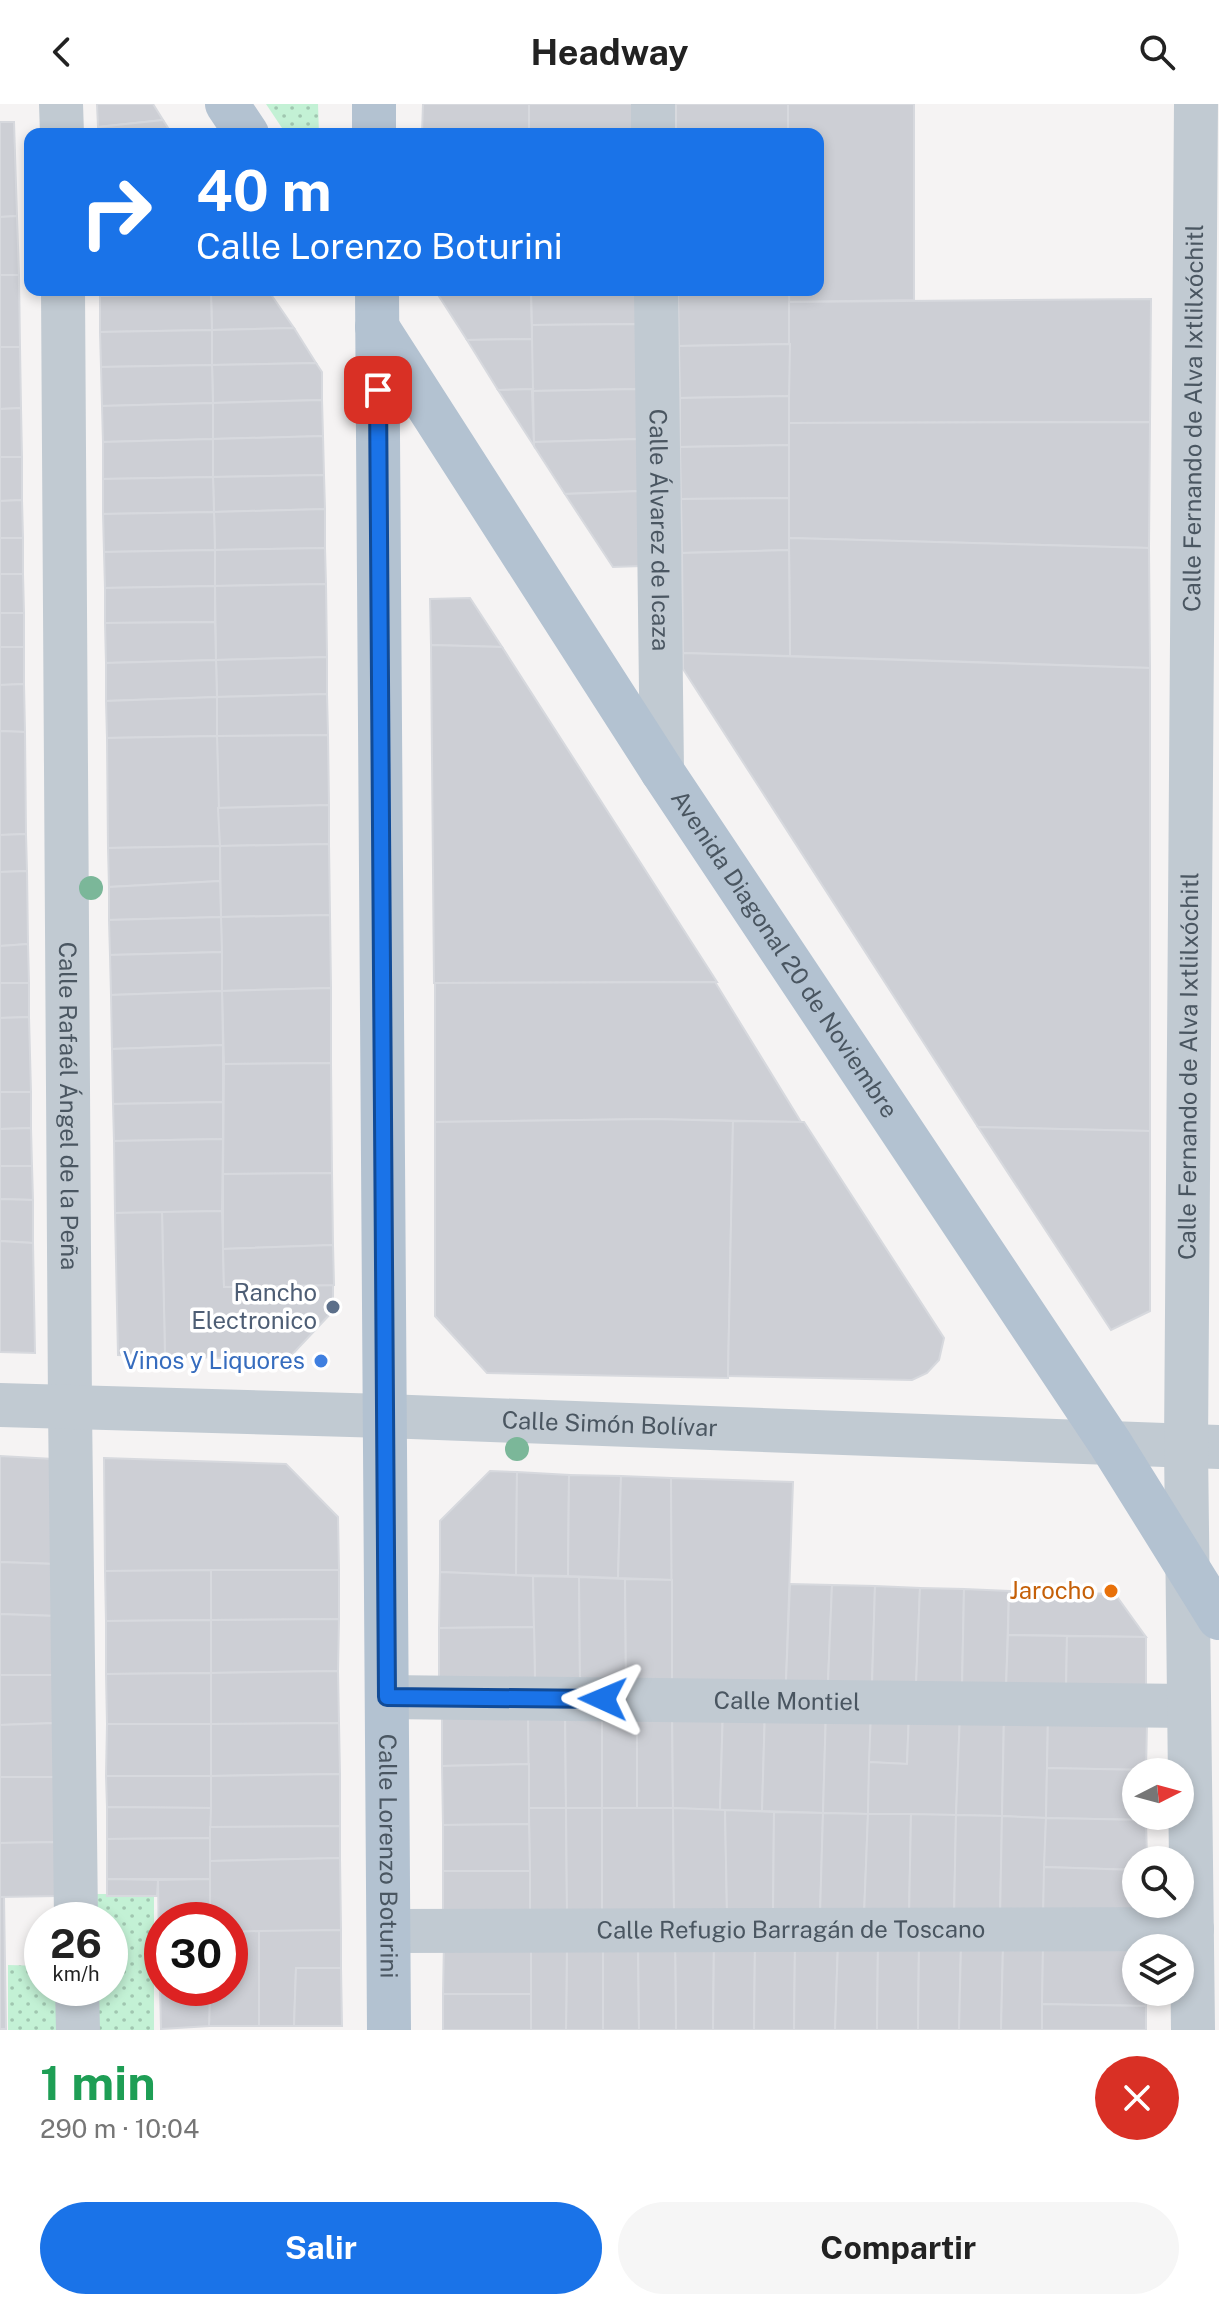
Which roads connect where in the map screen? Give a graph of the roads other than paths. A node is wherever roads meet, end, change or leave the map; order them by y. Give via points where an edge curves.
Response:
1 (61, 104) edge
2 (227, 104) edge
3 (374, 104) edge
4 (653, 104) edge
5 (1196, 104) edge
6 (62, 128) edge
7 (243, 128) edge
8 (374, 128) edge
9 (653, 128) edge
10 (63, 296) edge
11 (360, 296) edge
12 (656, 296) edge
13 (377, 309) edge
14 (1206, 564) edge
15 (662, 771) junction
16 (0, 1405) edge
17 (70, 1407) junction
18 (385, 1416) junction
19 (1110, 1443) junction
20 (1202, 1447) edge
21 (1188, 1569) junction
22 (1219, 1618) edge
23 (387, 1697) junction
24 (1189, 1706) junction
25 (76, 1902) edge
26 (389, 1931) junction
27 (1201, 1946) edge
28 (77, 2006) edge
29 (78, 2030) edge
30 (389, 2030) edge
31 (1193, 2030) edge

1 - 6 street
2 - 7 main road
3 - 8 main road
4 - 9 street
5 - 14 street, Calle Fernando de Alva Ixtlilxóchitl
10 - 17 street, Calle Rafaél Ángel de la Peña
11 - 13 main road, Avenida Diagonal 20 de Noviembre
12 - 15 street, Calle Álvarez de Icaza
13 - 15 main road, Avenida Diagonal 20 de Noviembre
13 - 18 main road, Calle Lorenzo Boturini
14 - 20 street, Calle Fernando de Alva Ixtlilxóchitl
15 - 19 main road, Avenida Diagonal 20 de Noviembre
16 - 17 street, Calle Simón Bolívar
17 - 18 street, Calle Simón Bolívar
17 - 25 street, Calle Rafaél Ángel de la Peña
18 - 19 street, Calle Simón Bolívar
18 - 23 main road, Calle Lorenzo Boturini
19 - 20 street, Calle Simón Bolívar
19 - 21 main road, Avenida Diagonal 20 de Noviembre
20 - 21 street, Calle Fernando de Alva Ixtlilxóchitl
21 - 22 main road, Avenida Diagonal 20 de Noviembre
21 - 24 street, Calle Fernando de Alva Ixtlilxóchitl
23 - 24 street, Calle Montiel
23 - 26 main road, Calle Lorenzo Boturini
24 - 27 street, Calle Fernando de Alva Ixtlilxóchitl
26 - 27 street, Calle Refugio Barragán de Toscano
26 - 30 main road, Calle Lorenzo Boturini
27 - 31 street, Calle Fernando de Alva Ixtlilxóchitl
28 - 29 street

